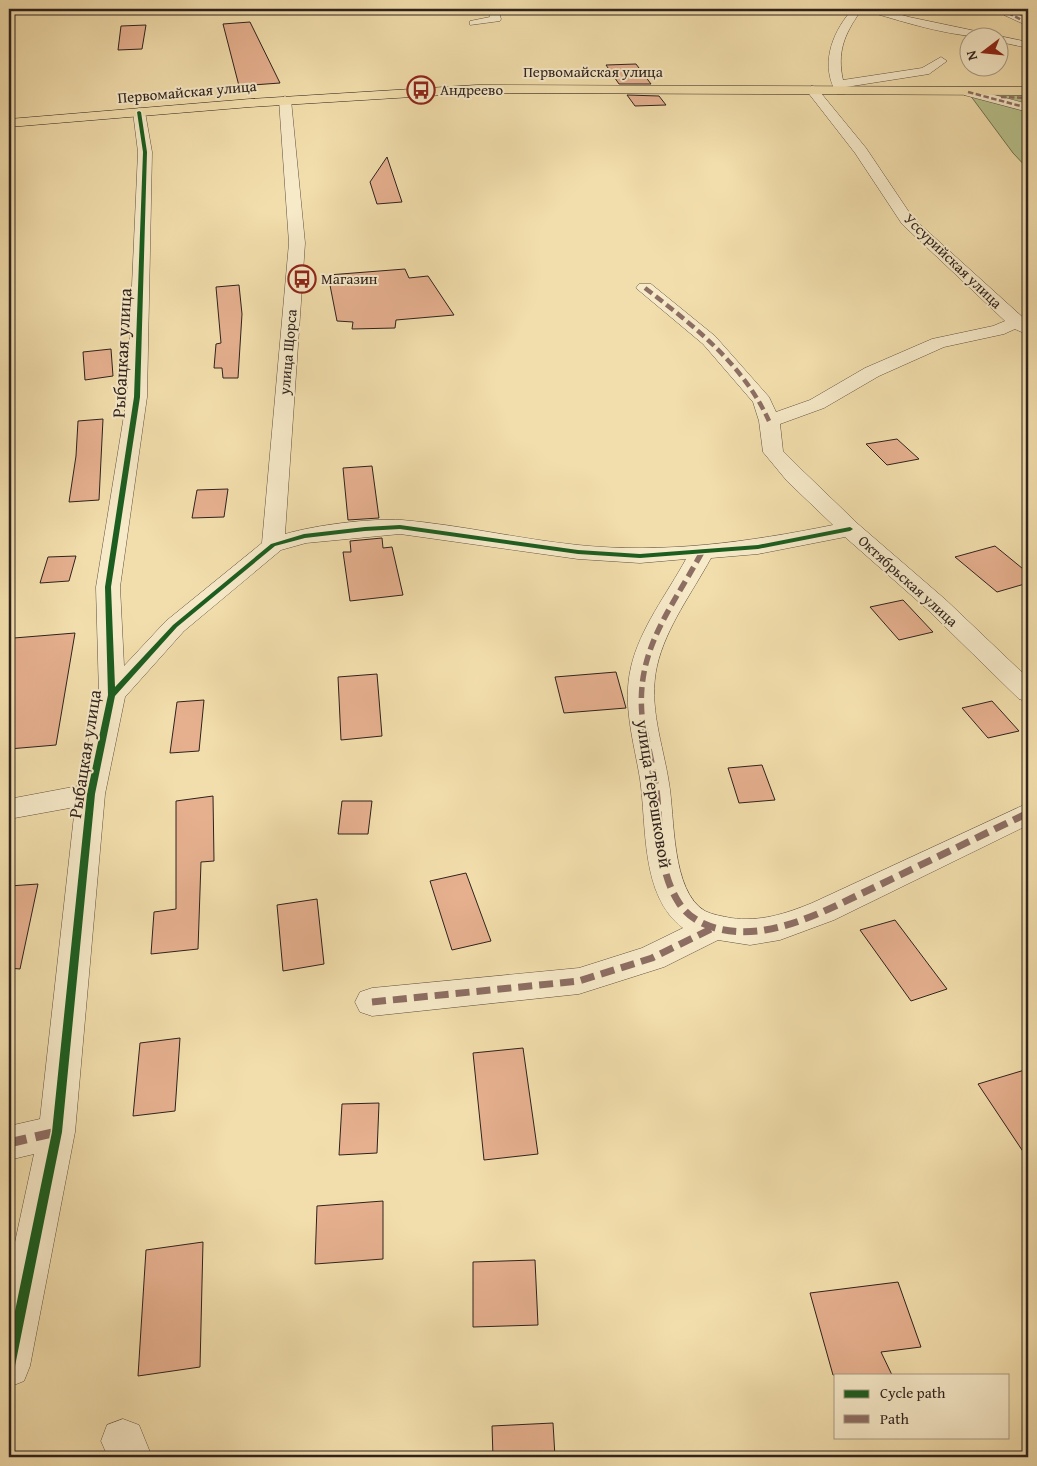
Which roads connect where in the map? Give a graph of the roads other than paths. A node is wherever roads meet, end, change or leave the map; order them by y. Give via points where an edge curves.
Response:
1 (493, 9) edge
2 (854, 9) edge
3 (871, 9) edge
4 (1008, 13) dead end
5 (474, 23) dead end
6 (1028, 23) edge
7 (960, 31) edge
8 (1010, 41) edge
9 (1028, 45) edge
10 (941, 61) dead end
11 (840, 88) junction
12 (812, 90) junction
13 (1028, 91) edge
14 (968, 92) junction
15 (982, 97) junction
16 (1028, 98) edge
17 (285, 100) junction
18 (1028, 108) edge
19 (139, 112) junction
20 (9, 123) edge
21 (644, 288) dead end
22 (1022, 326) edge
23 (769, 421) junction
24 (850, 529) junction
25 (273, 545) junction
26 (702, 552) junction
27 (1028, 693) edge
28 (112, 695) junction
29 (91, 794) junction
30 (9, 809) edge
31 (1028, 813) edge
32 (715, 928) junction
33 (372, 1002) dead end
34 (56, 1132) junction
35 (9, 1143) edge
36 (9, 1366) edge

1 - 5 street via 496,20
2 - 11 street via 838,35 834,57
3 - 7 street
4 - 6 street
8 - 9 street
10 - 11 street via 925,71
11 - 12 main road, Первомайская улица
11 - 14 main road, Первомайская улица
12 - 17 main road, Первомайская улица via 532,88
12 - 22 street, Уссурийская улица via 861,151 907,221
13 - 14 main road, Первомайская улица
14 - 15 street
15 - 16 street
15 - 18 street
17 - 19 main road, Первомайская улица
17 - 25 street, улица Щорса via 297,243
19 - 20 main road, Первомайская улица
19 - 28 street, Рыбацкая улица via 145,152 137,397 108,587
21 - 23 street, Октябрьская улица via 709,340 762,401
22 - 23 street via 938,343 872,372 817,404
23 - 24 street, Октябрьская улица via 773,452
24 - 26 street via 758,547
24 - 27 street, Октябрьская улица via 937,605
25 - 26 street via 326,532 400,528 578,552 640,556
25 - 28 street via 176,626
26 - 32 street, улица Терешковой via 645,658 640,706 657,798 661,858 669,887 690,917
28 - 29 street, Рыбацкая улица
29 - 30 street
29 - 34 street, Рыбацкая улица
31 - 32 street, улица Терешковой via 810,917 750,932
32 - 33 street via 652,958 579,981
34 - 35 street
34 - 36 street, Рыбацкая улица

